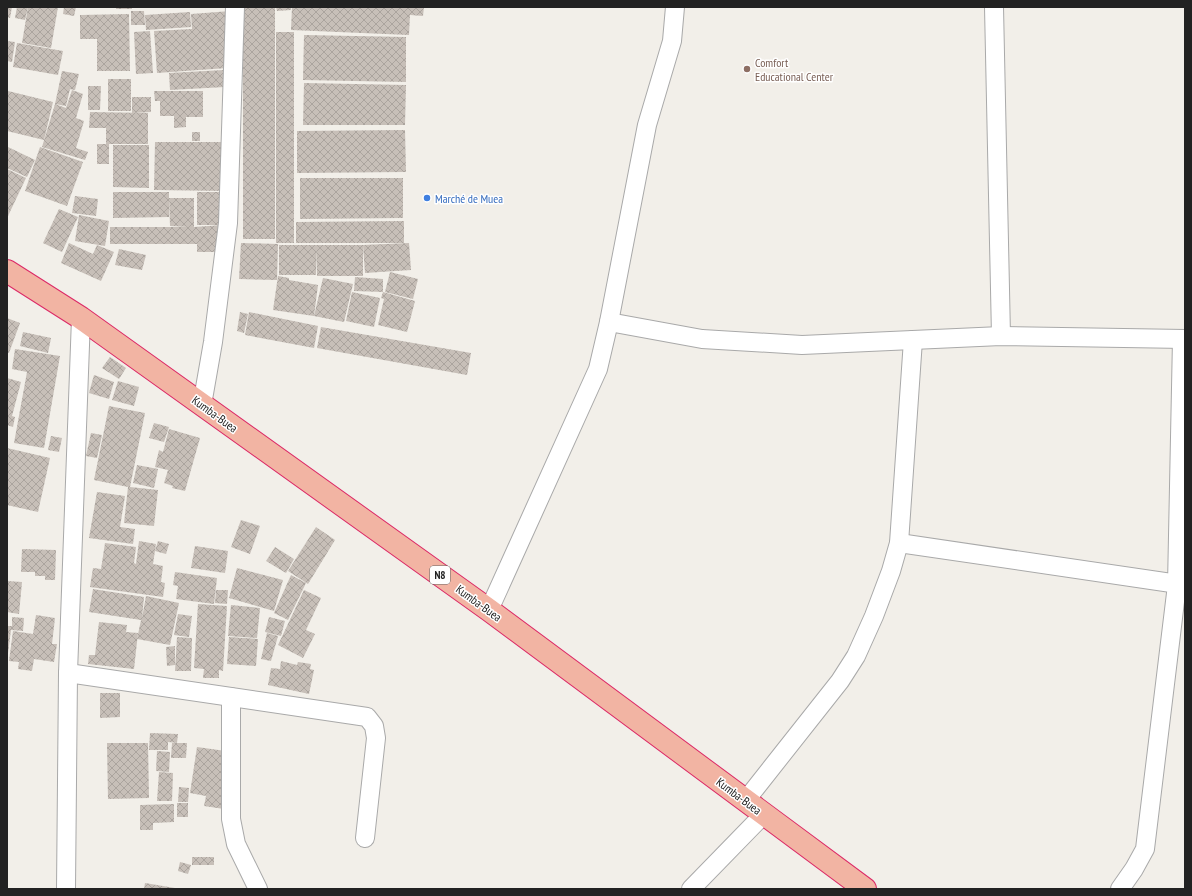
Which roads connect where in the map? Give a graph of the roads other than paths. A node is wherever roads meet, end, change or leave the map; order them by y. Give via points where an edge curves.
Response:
1 (235, 7) edge
2 (675, 7) edge
3 (994, 7) edge
4 (7, 271) edge
5 (81, 318) junction
6 (609, 322) junction
7 (1001, 336) junction
8 (1184, 339) edge
9 (913, 340) junction
10 (202, 405) junction
11 (900, 543) junction
12 (1181, 585) edge
13 (489, 610) junction
14 (68, 673) junction
15 (231, 697) junction
16 (746, 800) junction
17 (764, 814) junction
18 (365, 838) dead end
19 (66, 889) edge
20 (258, 889) edge
21 (692, 889) edge
22 (865, 889) edge
23 (1120, 889) edge

1 - 10 street via 228,223
2 - 6 street via 672,41 647,125
3 - 7 street
4 - 5 highway, Kumba-Buea / N8
5 - 10 highway, Kumba-Buea / N8
5 - 14 street
6 - 9 street via 702,339 802,345
6 - 13 street via 598,369
7 - 8 street
7 - 9 street
8 - 12 street
9 - 11 street
10 - 13 highway, Kumba-Buea / N8
11 - 12 street
11 - 16 street via 874,616 856,656 840,681
12 - 23 street via 1145,849
13 - 16 highway, Kumba-Buea / N8
14 - 15 street
14 - 19 street
15 - 18 street via 367,717 374,726 376,738
15 - 20 street via 231,819 236,844
16 - 17 highway, Kumba-Buea / N8
17 - 21 street
17 - 22 highway, Kumba-Buea / N8

